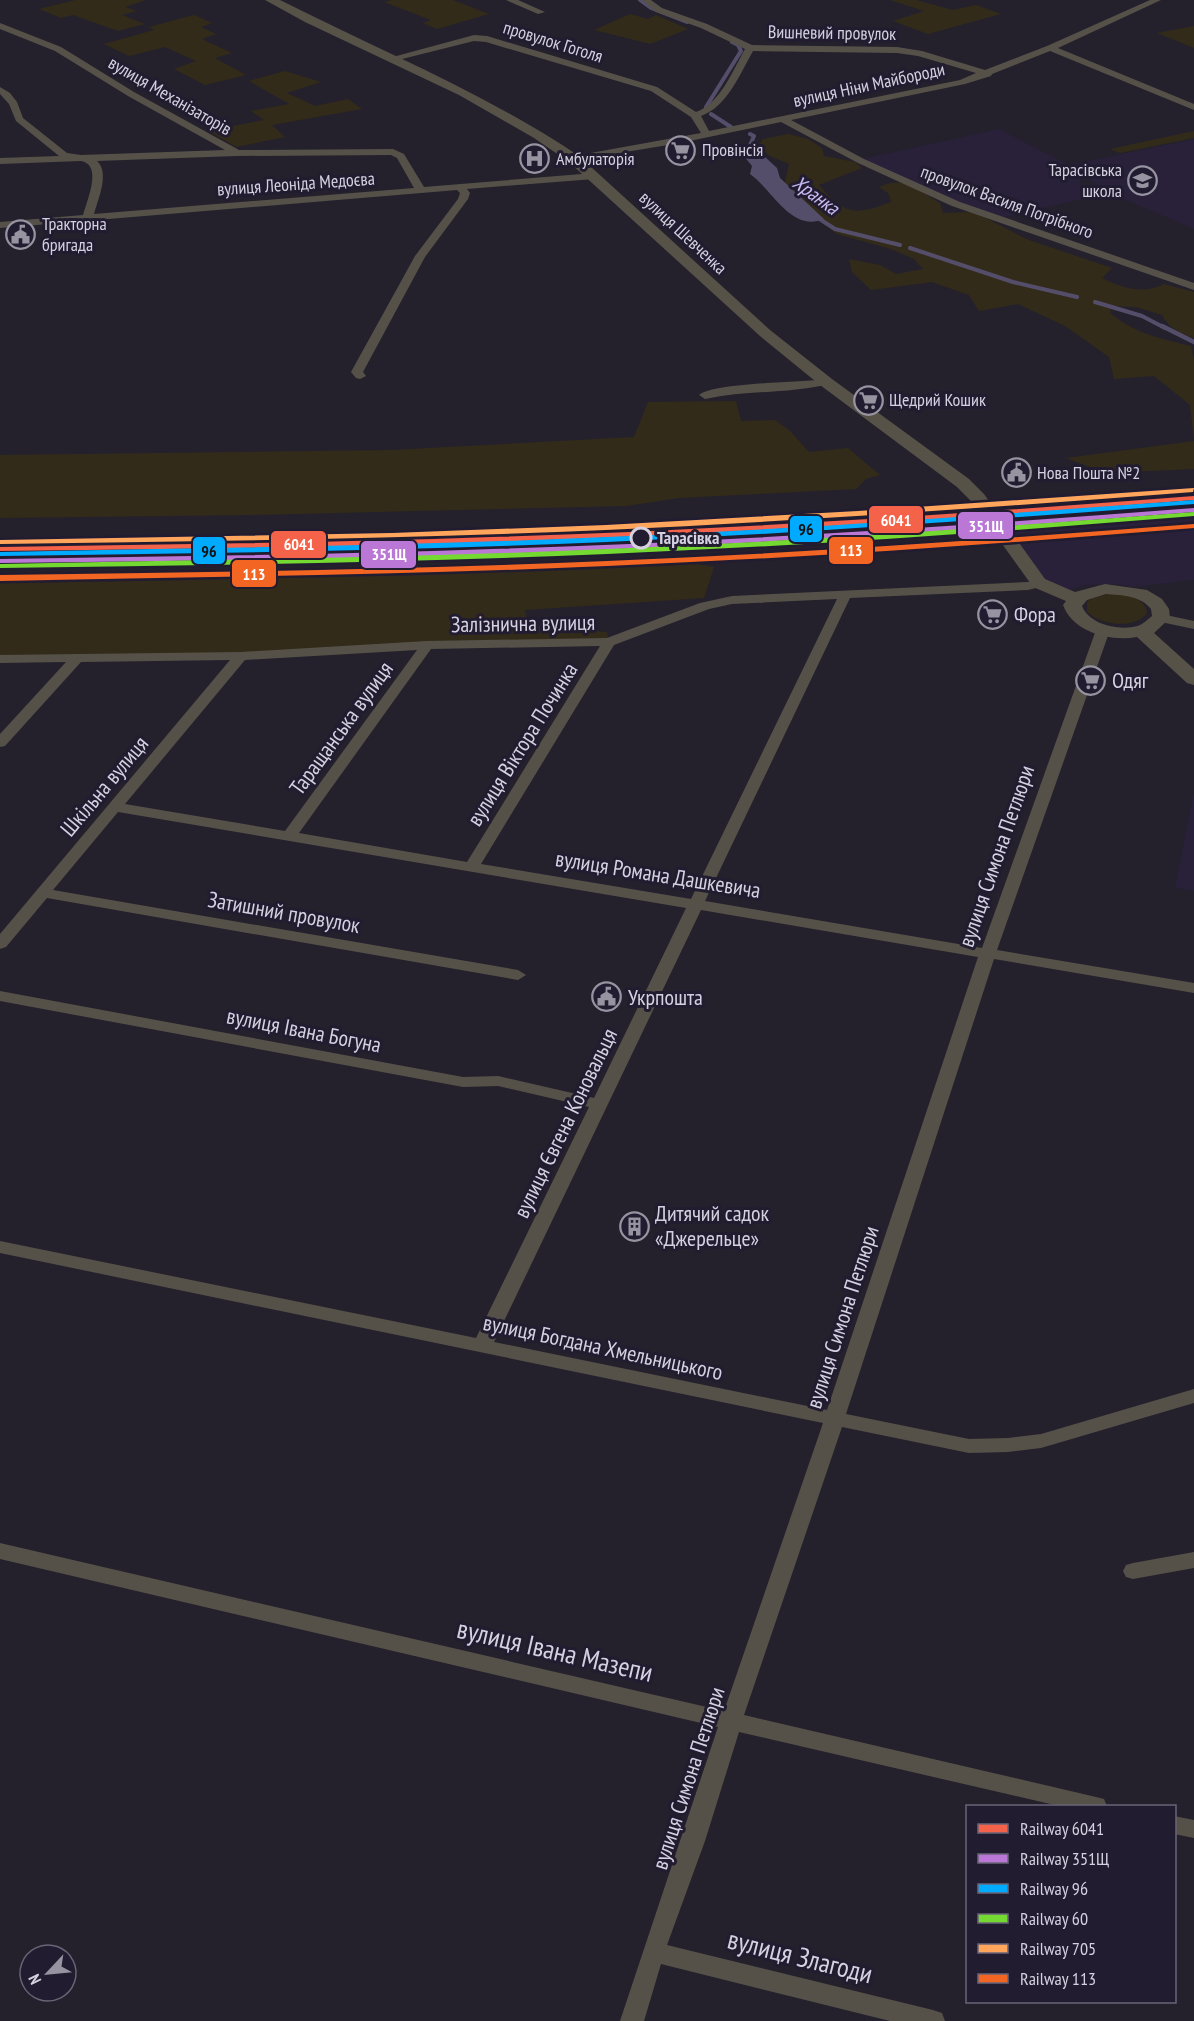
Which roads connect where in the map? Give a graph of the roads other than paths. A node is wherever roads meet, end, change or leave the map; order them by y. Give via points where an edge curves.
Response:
1 (271, 0) edge
2 (510, 0) edge
3 (646, 0) edge
4 (1157, 0) edge
5 (541, 12) dead end
6 (0, 26) edge
7 (750, 48) junction
8 (1050, 48) junction
9 (394, 58) junction
10 (988, 74) junction
11 (0, 90) edge
12 (1194, 107) edge
13 (695, 115) junction
14 (782, 119) junction
15 (707, 135) junction
16 (237, 153) junction
17 (77, 158) junction
18 (574, 159) junction
19 (0, 161) edge
20 (594, 176) junction
21 (461, 189) junction
22 (421, 191) junction
23 (88, 217) junction
24 (0, 225) edge
25 (1194, 287) edge
26 (360, 376) dead end
27 (826, 382) junction
28 (705, 395) dead end
29 (1039, 583) junction
30 (845, 596) junction
31 (1076, 599) junction
32 (1161, 618) junction
33 (1194, 625) edge
34 (1103, 630) junction
35 (1140, 630) junction
36 (609, 642) junction
37 (427, 645) junction
38 (241, 656) junction
39 (78, 657) junction
40 (0, 659) edge
41 (1194, 679) edge
42 (0, 742) edge
43 (114, 807) junction
44 (289, 836) junction
45 (471, 867) junction
46 (43, 893) junction
47 (696, 903) junction
48 (0, 944) edge
49 (988, 952) junction
50 (518, 975) dead end
51 (1194, 988) edge
52 (0, 996) edge
53 (599, 1104) junction
54 (0, 1247) edge
55 (482, 1346) junction
56 (1194, 1396) edge
57 (834, 1420) junction
58 (0, 1551) edge
59 (1194, 1560) edge
60 (1133, 1571) dead end
61 (731, 1721) junction
62 (1092, 1805) edge
63 (1176, 1825) edge
64 (1194, 1829) edge
65 (653, 1952) junction
66 (632, 2021) edge
67 (933, 2021) edge

1 - 9 main road, вулиця Шевченка
2 - 5 street
3 - 7 street via 659,10
4 - 8 street, вулиця Ніни Майбороди
6 - 16 street, вулиця Механізаторів via 58,50
7 - 10 street, Вишневий провулок via 897,50
7 - 13 street, Вишневий провулок via 710,110
8 - 10 street, вулиця Ніни Майбороди
8 - 12 street
9 - 13 street, провулок Гоголя via 474,38 487,39 654,89
9 - 18 main road, вулиця Шевченка via 483,103
10 - 14 street, вулиця Ніни Майбороди
11 - 17 street via 14,104 19,119 64,155
13 - 15 street
14 - 15 street, вулиця Ніни Майбороди
14 - 25 street, провулок Василя Погрібного via 861,161 956,204
15 - 18 street, вулиця Ніни Майбороди
16 - 17 street
16 - 22 street, вулиця Механізаторів via 393,152 401,156
17 - 19 street
17 - 23 street via 91,160 97,166
18 - 20 main road, вулиця Шевченка
20 - 21 street, вулиця Леоніда Медоєва
20 - 27 main road, вулиця Шевченка via 765,333
21 - 22 street, вулиця Леоніда Медоєва
21 - 26 street via 465,193 463,199 420,256 357,372
22 - 23 street, вулиця Леоніда Медоєва
23 - 24 street, вулиця Леоніда Медоєва
27 - 28 street
27 - 29 main road, вулиця Шевченка via 978,498
29 - 30 street, Залізнична вулиця
29 - 31 main road
30 - 36 street, Залізнична вулиця via 732,600 705,606
30 - 47 street, вулиця Євгена Коновальця
31 - 32 main road via 1099,590 1131,591 1159,605
31 - 34 main road via 1072,606 1079,620
32 - 33 street
32 - 35 main road
34 - 35 main road
34 - 49 street, вулиця Симона Петлюри
35 - 41 main road
36 - 37 street, Залізнична вулиця
36 - 45 street, вулиця Віктора Починка
37 - 38 street, Залізнична вулиця
37 - 44 street, Таращанська вулиця
38 - 39 street, Залізнична вулиця
38 - 43 street, Шкільна вулиця
39 - 40 street, Залізнична вулиця
39 - 42 street
43 - 44 street, вулиця Романа Дашкевича
43 - 46 street, Шкільна вулиця
44 - 45 street, вулиця Романа Дашкевича
45 - 47 street, вулиця Романа Дашкевича
46 - 48 street, Шкільна вулиця
46 - 50 street, Затишний провулок
47 - 49 street, вулиця Романа Дашкевича
47 - 53 street, вулиця Євгена Коновальця
49 - 51 street, вулиця Романа Дашкевича
49 - 57 street, вулиця Симона Петлюри
52 - 53 street, вулиця Івана Богуна via 463,1082 498,1081
53 - 55 street, вулиця Євгена Коновальця
54 - 55 street, вулиця Богдана Хмельницького
55 - 57 street, вулиця Богдана Хмельницького
56 - 57 street, вулиця Богдана Хмельницького via 1041,1441 1008,1445 969,1446
57 - 61 street, вулиця Симона Петлюри
58 - 61 street, вулиця Івана Мазепи
59 - 60 street
61 - 62 street, вулиця Івана Мазепи
61 - 65 street, вулиця Симона Петлюри
63 - 64 street
65 - 66 street, вулиця Симона Петлюри
65 - 67 street, вулиця Злагоди

